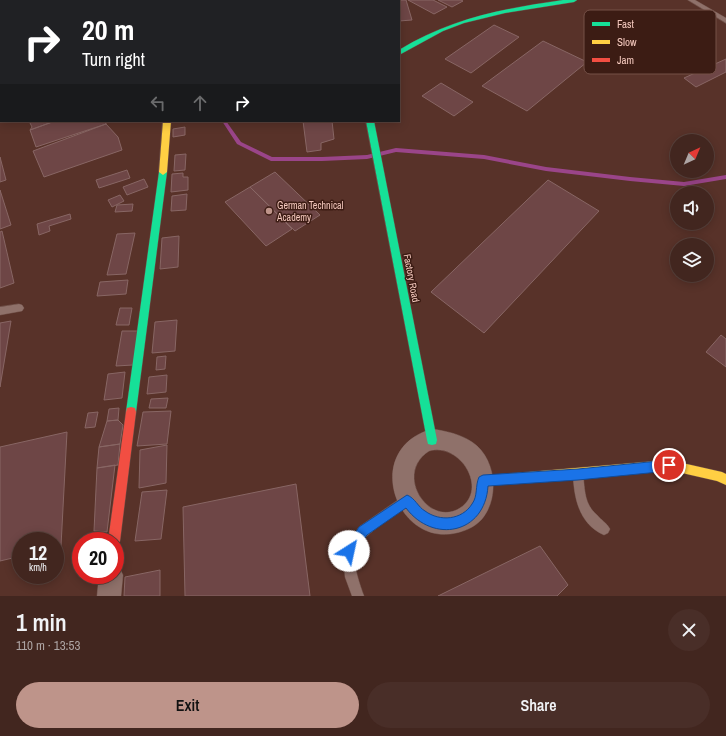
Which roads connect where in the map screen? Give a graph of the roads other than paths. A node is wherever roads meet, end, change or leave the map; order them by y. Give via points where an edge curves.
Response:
1 (574, 0) edge
2 (691, 0) edge
3 (708, 10) edge
4 (716, 15) edge
5 (726, 21) edge
6 (400, 52) edge
7 (167, 122) edge
8 (370, 122) edge
9 (19, 308) dead end
10 (0, 311) edge
11 (432, 440) junction
12 (578, 474) junction
13 (726, 480) edge
14 (483, 481) junction
15 (407, 500) junction
16 (604, 529) dead end
17 (115, 532) edge
18 (110, 584) edge
19 (109, 596) edge
20 (358, 596) edge

1 - 6 street via 478,16 445,28
2 - 3 lane
4 - 5 lane
7 - 17 street via 163,177
8 - 11 street, Factory Road
9 - 10 lane
11 - 14 street via 455,443 465,449 474,458
11 - 15 street via 419,445 408,455 402,469 402,484
12 - 13 street via 669,465
12 - 14 street
12 - 16 lane via 580,502 588,516
14 - 15 street via 482,495 477,508 468,518 455,523 442,524 428,520 416,512
15 - 20 lane via 363,531 349,551 351,576
18 - 19 street

